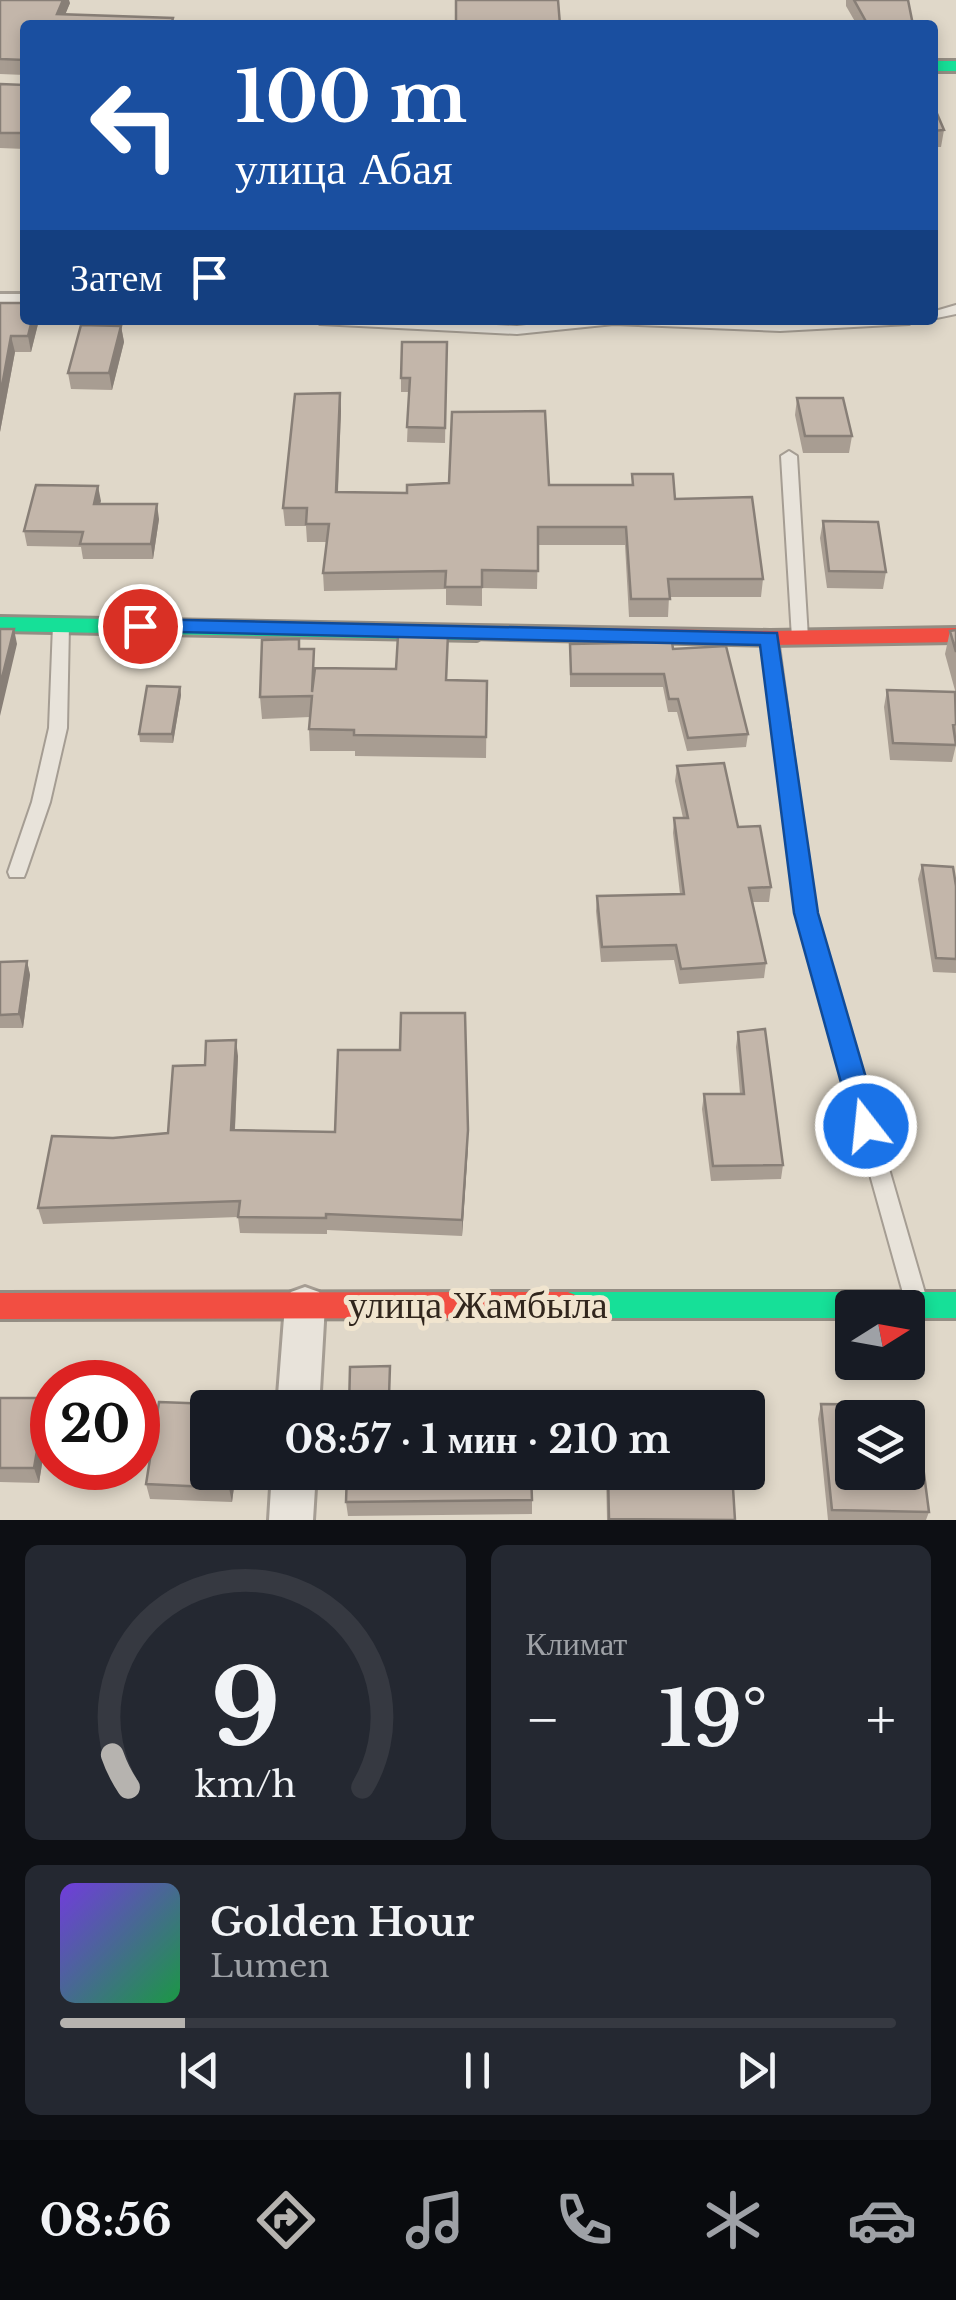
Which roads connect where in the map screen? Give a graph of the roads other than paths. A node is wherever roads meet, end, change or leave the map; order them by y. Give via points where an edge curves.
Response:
1 (418, 325) edge
2 (566, 325) edge
3 (752, 325) edge
4 (802, 325) edge
5 (790, 456) dead end
6 (0, 624) edge
7 (61, 625) junction
8 (956, 635) edge
9 (770, 638) junction
10 (800, 638) junction
11 (16, 872) dead end
12 (913, 1290) edge
13 (835, 1304) edge
14 (925, 1304) edge
15 (956, 1305) edge
16 (0, 1306) edge
17 (305, 1306) junction
18 (299, 1390) edge
19 (293, 1490) edge
20 (291, 1520) edge

1 - 2 lane via 517,330
3 - 4 lane
5 - 10 lane
6 - 7 street
7 - 9 street
7 - 11 lane via 58,728
8 - 10 street
9 - 10 street
9 - 12 lane via 806,913
13 - 17 street, улица Жамбыла
14 - 15 street, улица Жамбыла
16 - 17 street, улица Жамбыла
17 - 18 street
19 - 20 street

